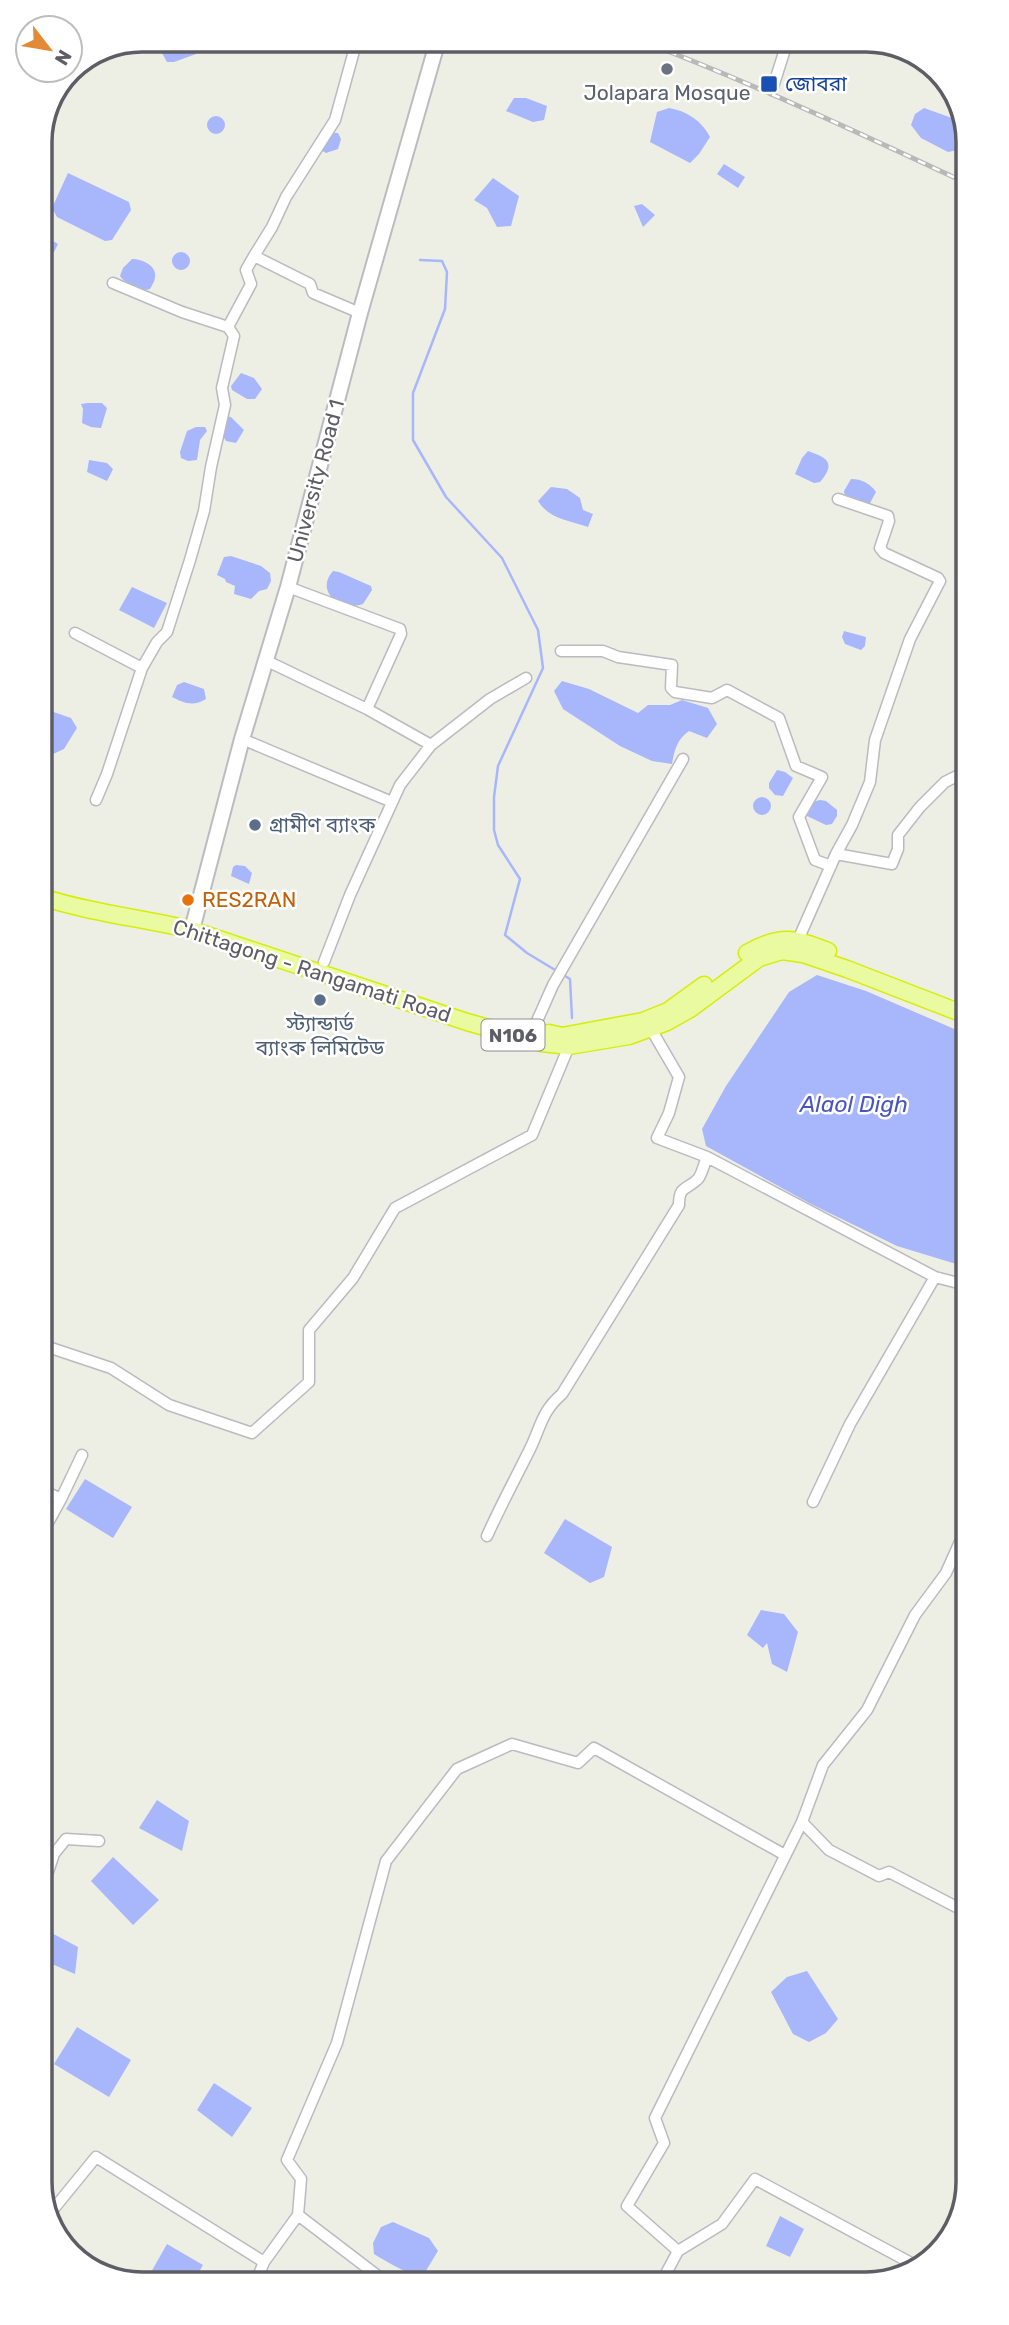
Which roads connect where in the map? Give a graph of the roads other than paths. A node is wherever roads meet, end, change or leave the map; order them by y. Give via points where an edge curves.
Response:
1 (354, 52) edge
2 (434, 52) edge
3 (784, 53) edge
4 (772, 90) dead end
5 (254, 256) junction
6 (113, 283) dead end
7 (360, 313) junction
8 (228, 327) junction
9 (838, 499) dead end
10 (288, 587) junction
11 (75, 633) dead end
12 (561, 651) dead end
13 (267, 661) junction
14 (142, 668) junction
15 (526, 678) dead end
16 (367, 709) junction
17 (242, 739) junction
18 (431, 745) junction
19 (683, 760) dead end
20 (956, 776) edge
21 (96, 800) dead end
22 (392, 802) junction
23 (836, 854) junction
24 (831, 866) junction
25 (53, 895) edge
26 (53, 900) edge
27 (194, 922) junction
28 (798, 940) junction
29 (324, 962) dead end
30 (956, 1001) edge
31 (956, 1011) edge
32 (651, 1029) junction
33 (533, 1030) junction
34 (569, 1046) junction
35 (707, 1157) junction
36 (935, 1277) junction
37 (956, 1282) edge
38 (52, 1348) edge
39 (82, 1455) dead end
40 (52, 1495) edge
41 (61, 1499) junction
42 (813, 1502) dead end
43 (52, 1515) edge
44 (487, 1536) dead end
45 (956, 1550) edge
46 (802, 1822) junction
47 (99, 1841) dead end
48 (785, 1855) junction
49 (52, 1860) edge
50 (956, 1907) edge
51 (56, 2206) edge
52 (298, 2215) junction
53 (678, 2251) junction
54 (264, 2262) junction
55 (908, 2262) edge
56 (260, 2272) edge
57 (373, 2272) edge
58 (667, 2272) edge

1 - 5 street via 335,120
2 - 7 main road, University Road 1
3 - 4 street
5 - 7 street via 310,284 313,293
5 - 8 street via 246,270 251,284
6 - 8 street
7 - 10 main road, University Road 1
8 - 14 street via 234,336 204,511 167,632
9 - 23 street via 888,516 880,548 940,581 910,639 875,740 870,782
10 - 13 main road, University Road 1
10 - 16 street via 400,629
11 - 14 street
12 - 24 street via 603,652 672,665 671,688 675,692 712,698 727,690 779,718 796,766 822,777 799,817 815,860
13 - 16 street
13 - 17 main road, University Road 1
14 - 21 street
15 - 18 street via 490,699
16 - 18 street
17 - 22 street
17 - 27 main road, University Road 1
18 - 22 street
19 - 33 street via 567,959
20 - 23 street via 945,782 898,835 892,864
22 - 29 street
23 - 24 street
24 - 28 street
25 - 27 highway, Chittagong - Rangamati Road / N106
26 - 34 highway, Chittagong - Rangamati Road / N106 via 192,930 467,1022
27 - 33 highway, Chittagong - Rangamati Road / N106 via 414,997
28 - 30 highway, Chittagong - Rangamati Road / N106
28 - 33 highway, Chittagong - Rangamati Road / N106 via 773,940 749,952 668,1011 643,1021 562,1035
31 - 32 highway, Chittagong - Rangamati Road / N106 via 788,950 759,958 690,1009
32 - 34 highway, Chittagong - Rangamati Road / N106
32 - 35 street via 679,1077 657,1138
34 - 38 street via 532,1135 395,1208 353,1278 309,1330 309,1382 252,1433 169,1405 111,1368
35 - 36 street
35 - 44 street via 698,1178 685,1186 679,1205 562,1394 548,1406
36 - 37 street
36 - 42 street via 850,1424
39 - 41 street
40 - 41 street
41 - 43 street
45 - 46 street via 946,1573 915,1615 866,1710 824,1765
46 - 48 street
46 - 50 street via 829,1850 878,1876 889,1872
47 - 49 street via 66,1839
48 - 52 street via 594,1748 578,1763 512,1744 457,1769 386,1861 337,2043 287,2160 301,2179
48 - 53 street via 655,2118 664,2143 627,2206
51 - 54 street via 96,2157
52 - 54 street
52 - 57 street
53 - 55 street via 722,2224 755,2179
53 - 58 street
54 - 56 street

